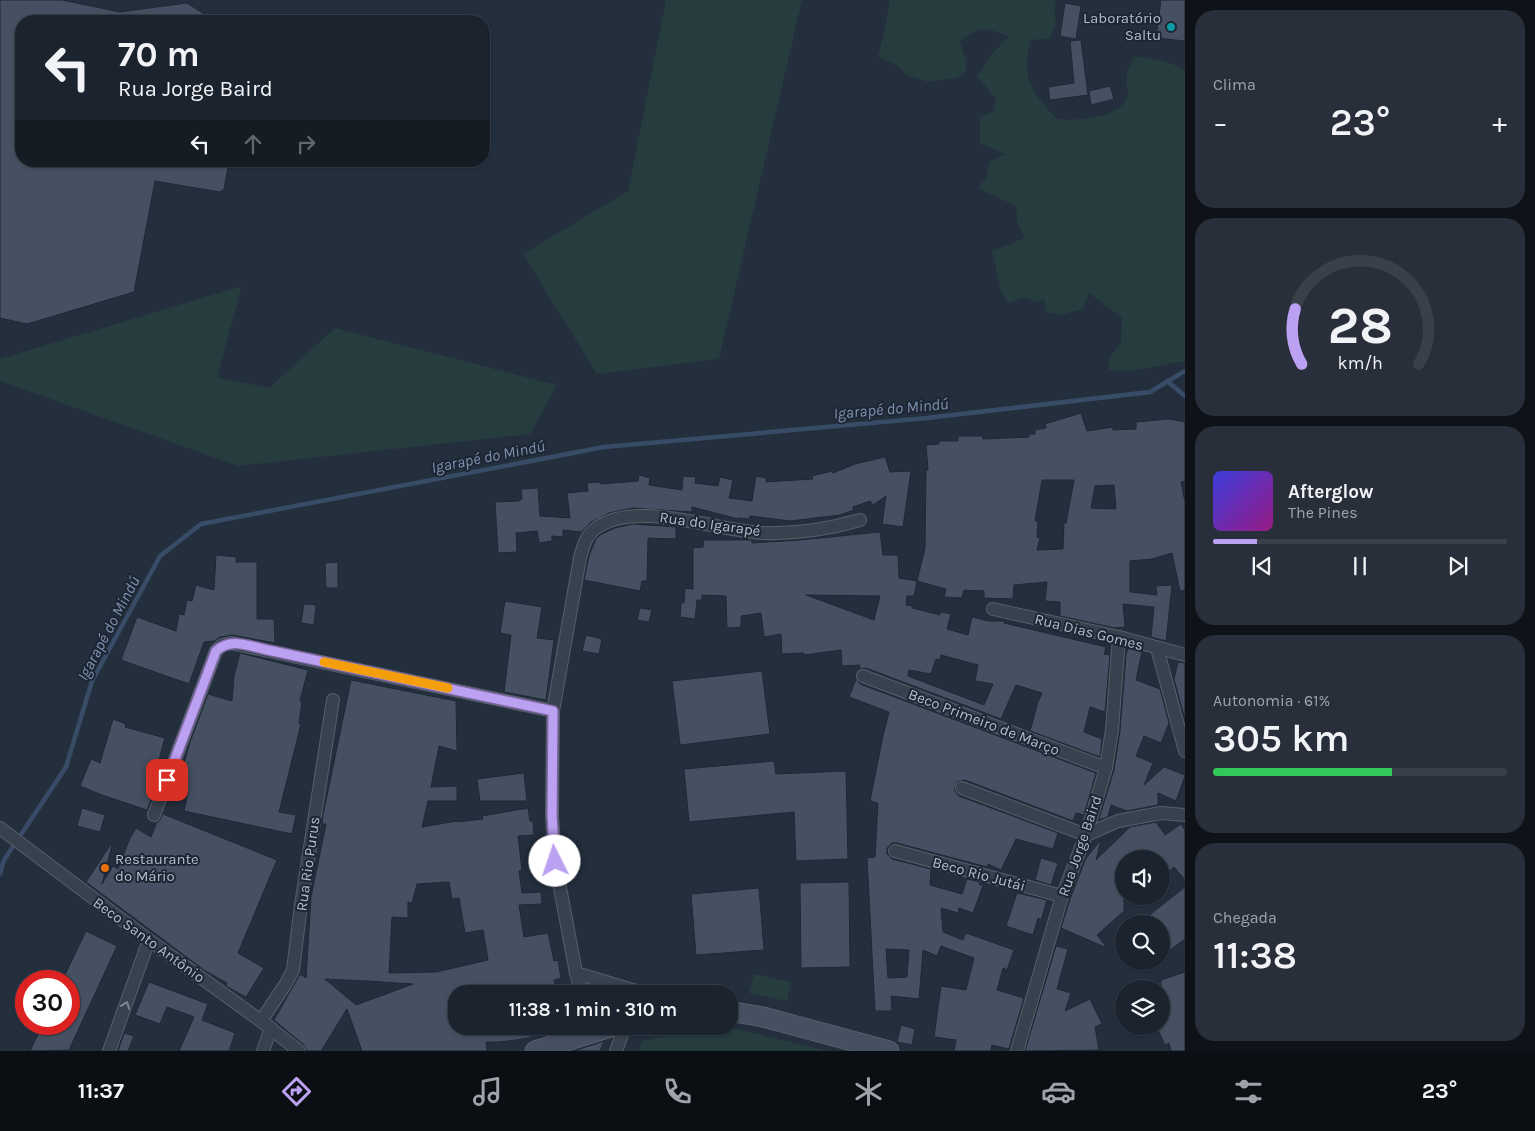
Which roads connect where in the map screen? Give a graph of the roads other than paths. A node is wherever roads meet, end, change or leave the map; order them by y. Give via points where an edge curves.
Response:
1 (860, 520) dead end
2 (993, 609) dead end
3 (1119, 637) junction
4 (1157, 648) junction
5 (1185, 654) edge
6 (863, 676) dead end
7 (333, 700) dead end
8 (553, 711) junction
9 (1185, 751) edge
10 (1106, 768) junction
11 (962, 788) dead end
12 (154, 815) dead end
13 (1185, 815) edge
14 (0, 828) edge
15 (1086, 835) junction
16 (895, 851) dead end
17 (1062, 896) junction
18 (149, 940) junction
19 (576, 973) junction
20 (579, 985) edge
21 (616, 985) edge
22 (738, 1013) edge
23 (266, 1025) junction
24 (577, 1035) edge
25 (621, 1035) edge
26 (109, 1051) edge
27 (263, 1051) edge
28 (299, 1051) edge
29 (536, 1051) edge
30 (616, 1051) edge
31 (889, 1051) edge
32 (1017, 1051) edge

1 - 8 street, Rua do Igarapé via 799,533 763,533 651,516 620,518 594,529 585,541 580,558
2 - 3 street, Rua Dias Gomes
3 - 4 street, Rua Dias Gomes
3 - 10 street, Rua Jorge Baird
4 - 5 street, Rua Dias Gomes
4 - 9 street
6 - 10 street, Beco Primeiro de Março
7 - 23 street, Rua Rio Purus via 293,970
8 - 12 street via 231,643 222,645 216,651
8 - 19 street, Rua do Igarapé via 555,861
10 - 15 street, Rua Jorge Baird
11 - 15 street
13 - 15 street via 1161,813 1118,821
14 - 18 street, Beco Santo Antônio
15 - 17 street, Rua Jorge Baird
16 - 17 street, Beco Rio Jutái
17 - 32 street, Rua Jorge Baird
18 - 23 street, Beco Santo Antônio
26 -> 18 street
19 - 20 street, Rua do Igarapé
19 - 21 street
22 - 31 street
23 - 27 street, Rua Rio Purus
23 - 28 street, Beco Santo Antônio
24 - 29 street
25 - 30 street

